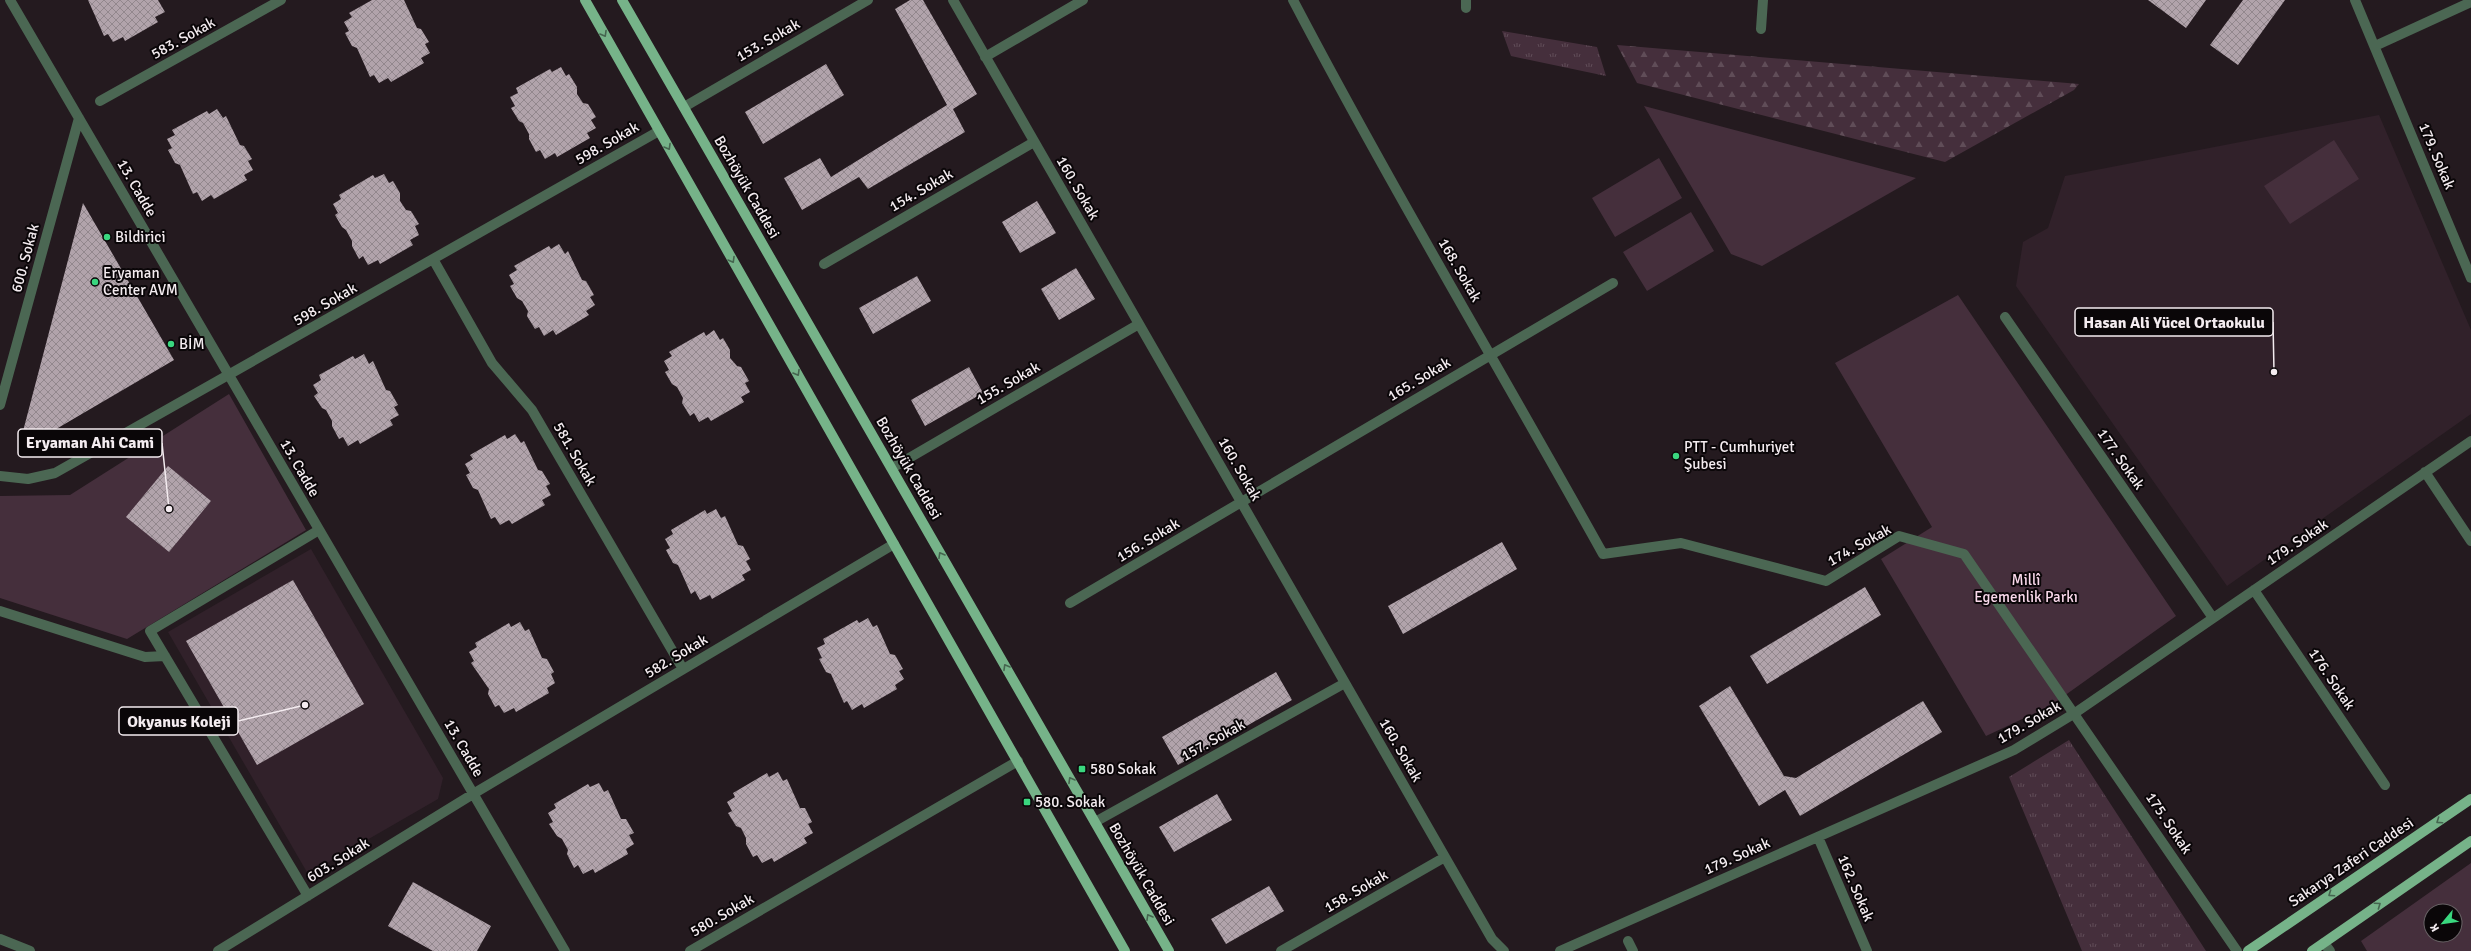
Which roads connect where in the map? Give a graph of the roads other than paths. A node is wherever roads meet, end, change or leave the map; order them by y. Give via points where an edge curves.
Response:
1 (10, 0) edge
2 (281, 0) edge
3 (585, 0) edge
4 (622, 0) edge
5 (868, 0) edge
6 (952, 0) edge
7 (1084, 0) edge
8 (1293, 0) edge
9 (1763, 0) edge
10 (2355, 0) edge
11 (2471, 2) edge
12 (1760, 29) dead end
13 (2375, 46) junction
14 (985, 57) junction
15 (100, 101) dead end
16 (684, 107) junction
17 (79, 118) junction
18 (659, 131) junction
19 (1034, 142) junction
20 (433, 260) junction
21 (824, 264) dead end
22 (2471, 278) edge
23 (1613, 283) dead end
24 (2005, 317) dead end
25 (1139, 324) junction
26 (1492, 354) junction
27 (229, 376) junction
28 (0, 405) edge
29 (2471, 441) edge
30 (892, 468) junction
31 (2425, 472) junction
32 (0, 476) edge
33 (1241, 502) junction
34 (319, 530) junction
35 (2471, 541) edge
36 (894, 544) junction
37 (1603, 554) joint
38 (2254, 590) junction
39 (1070, 603) dead end
40 (0, 611) edge
41 (2213, 618) junction
42 (165, 656) junction
43 (683, 669) junction
44 (1345, 683) junction
45 (2075, 713) junction
46 (1018, 761) junction
47 (2385, 785) dead end
48 (473, 794) junction
49 (2471, 799) edge
50 (1095, 822) junction
51 (1818, 837) junction
52 (2471, 841) edge
53 (1445, 857) junction
54 (308, 896) junction
55 (0, 939) edge
56 (1628, 941) dead end
57 (2327, 947) edge
58 (30, 951) edge
59 (218, 951) edge
60 (565, 951) edge
61 (690, 951) edge
62 (1125, 951) edge
63 (1169, 951) edge
64 (1281, 951) edge
65 (1504, 951) edge
66 (1560, 951) edge
67 (1633, 951) edge
68 (1867, 951) edge
69 (2237, 951) edge
70 (2248, 951) edge
71 (2312, 951) edge

1 - 17 street, 13. Cadde
2 - 15 street, 583. Sokak
3 -> 18 main road
4 - 16 main road, Bozhöyük Caddesi
5 - 16 street, 153. Sokak
6 - 14 street, 160. Sokak
7 - 14 street
8 - 26 street, 168. Sokak via 1371,147
9 - 12 street
10 - 13 street, 179. Sokak
11 - 13 street
13 - 22 street, 179. Sokak
14 - 19 street, 160. Sokak
16 - 30 main road, Bozhöyük Caddesi
17 - 27 street, 13. Cadde
17 - 28 street, 600. Sokak
18 - 20 street, 598. Sokak
18 -> 36 main road
19 - 21 street, 154. Sokak
19 - 25 street, 160. Sokak
20 - 27 street, 598. Sokak
20 - 43 street, 581. Sokak via 492,363 532,410
23 - 26 street, 165. Sokak
24 - 41 street, 177. Sokak
25 - 30 street, 155. Sokak
25 - 33 street, 160. Sokak
26 - 33 street, 165. Sokak
26 - 37 street, 168. Sokak
27 - 32 street, 598. Sokak via 55,473 28,480
27 - 34 street, 13. Cadde
29 - 31 street, 179. Sokak
50 -> 30 main road, Bozhöyük Caddesi
31 - 35 street
31 - 38 street, 179. Sokak
33 - 39 street, 156. Sokak
33 - 44 street, 160. Sokak
34 - 42 street via 150,631
34 - 48 street, 13. Cadde
36 - 43 street, 582. Sokak
36 - 46 main road
37 - 45 street, 174. Sokak via 1681,543 1826,581 1899,536 1964,554
38 - 41 street, 179. Sokak
38 - 47 street, 176. Sokak
40 - 42 street via 145,657
41 - 45 street, 179. Sokak
42 - 54 street
43 - 48 street, 582. Sokak
44 - 50 street, 157. Sokak
44 - 53 street, 160. Sokak
45 - 51 street, 179. Sokak via 2014,750
45 - 69 street, 175. Sokak
46 - 61 street, 580. Sokak
46 - 62 main road
48 - 54 street, 603. Sokak
48 - 60 street, 13. Cadde
49 -> 70 main road, Sakarya Zaferi Caddesi
63 -> 50 main road, Bozhöyük Caddesi
51 - 66 street, 179. Sokak
51 - 68 street, 162. Sokak
57 -> 52 main road
53 - 64 street, 158. Sokak
53 - 65 street, 160. Sokak via 1492,939
54 - 59 street, 603. Sokak
55 - 58 street
56 - 67 street
57 - 71 main road

